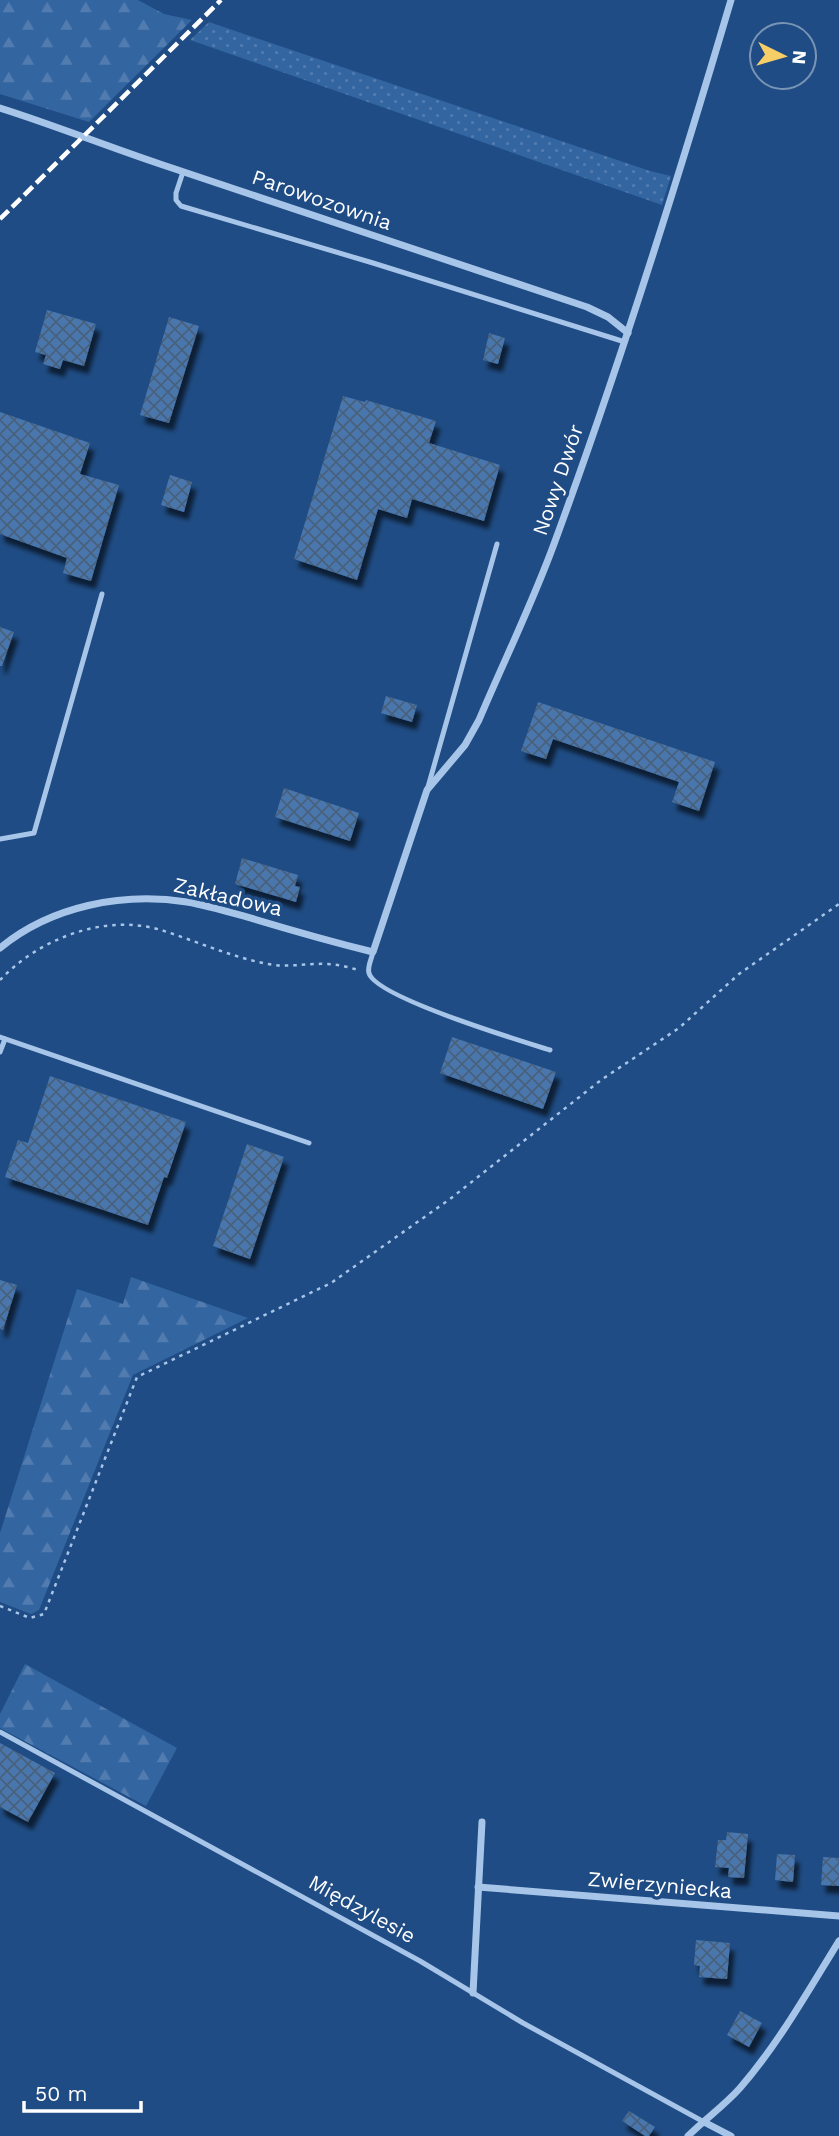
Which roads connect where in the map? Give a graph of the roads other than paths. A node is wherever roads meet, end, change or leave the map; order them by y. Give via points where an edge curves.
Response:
1 (731, 0) edge
2 (0, 108) edge
3 (183, 172) junction
4 (628, 333) junction
5 (625, 342) junction
6 (497, 544) dead end
7 (103, 594) dead end
8 (427, 790) junction
9 (0, 839) edge
10 (0, 948) edge
11 (373, 952) junction
12 (2, 1038) edge
13 (550, 1050) dead end
14 (0, 1052) edge
15 (309, 1143) dead end
16 (0, 1732) edge
17 (482, 1822) dead end
18 (478, 1887) junction
19 (839, 1916) edge
20 (839, 1941) edge
21 (473, 1993) junction
22 (704, 2122) junction
23 (688, 2136) edge
24 (731, 2136) edge

1 - 4 street, Nowy Dwór
2 - 3 street, Parowozownia
3 - 4 street, Parowozownia via 587,307
3 - 5 lane via 176,193 181,206
4 - 5 street, Nowy Dwór
5 - 8 street, Nowy Dwór via 553,547 479,720 466,745
6 - 8 lane
7 - 9 lane via 34,832
8 - 11 street, Nowy Dwór
10 - 11 street, Zakładowa via 31,928 83,907 157,899 214,908
11 - 13 lane via 369,975 387,991
12 - 14 lane
12 - 15 lane
16 - 21 lane, Międzylesie
17 - 18 street
18 - 19 street, Zwierzyniecka
18 - 21 street
20 - 22 street via 770,2050 738,2091
21 - 22 lane, Międzylesie
22 - 23 street
22 - 24 street, Międzylesie

